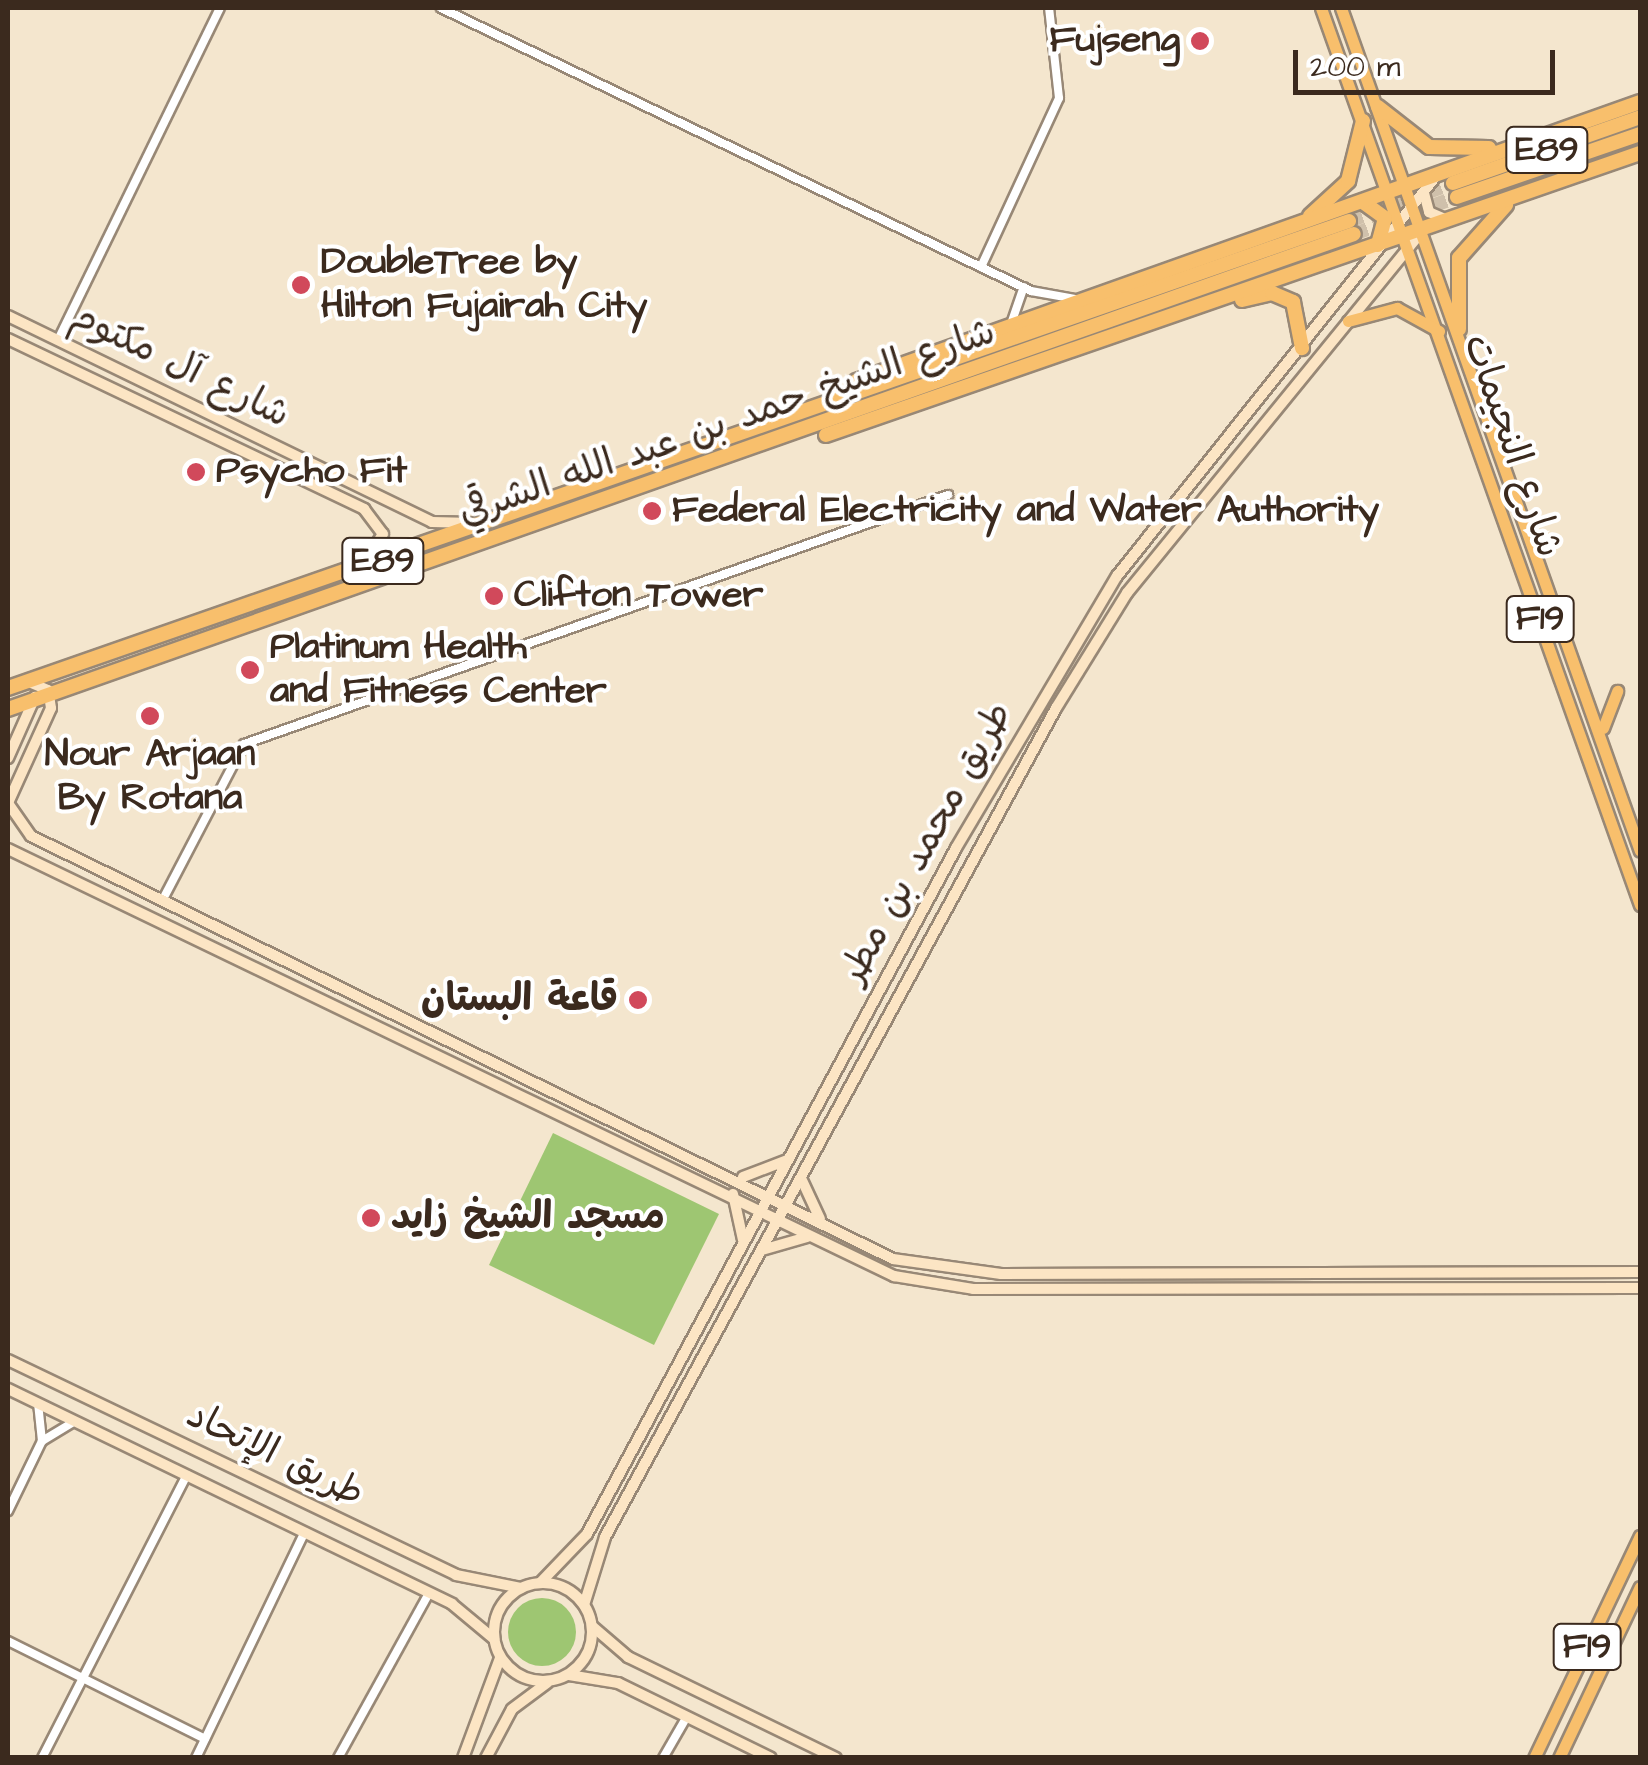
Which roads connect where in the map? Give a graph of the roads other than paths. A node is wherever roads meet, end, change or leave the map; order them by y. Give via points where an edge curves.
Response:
1 (220, 8) edge
2 (441, 8) edge
3 (1049, 8) edge
4 (1322, 8) edge
5 (1341, 8) edge
6 (1640, 102) edge
7 (1378, 108) junction
8 (1640, 117) edge
9 (1363, 121) junction
10 (1640, 134) edge
11 (1538, 138) junction
12 (1640, 153) edge
13 (1436, 175) junction
14 (1406, 186) junction
15 (1390, 192) junction
16 (1424, 192) junction
17 (1518, 197) junction
18 (1362, 202) junction
19 (1414, 208) junction
20 (1454, 219) junction
21 (1298, 224) junction
22 (1422, 230) junction
23 (1405, 235) junction
24 (1382, 244) junction
25 (981, 266) junction
26 (1024, 288) junction
27 (1081, 299) junction
28 (1201, 305) junction
29 (12, 319) edge
30 (1348, 320) junction
31 (1010, 324) junction
32 (1460, 328) junction
33 (1440, 332) junction
34 (8, 339) edge
35 (58, 340) junction
36 (1302, 348) junction
37 (755, 425) junction
38 (715, 466) junction
39 (360, 487) junction
40 (948, 495) dead end
41 (344, 499) junction
42 (494, 522) junction
43 (358, 570) junction
44 (191, 627) junction
45 (40, 687) junction
46 (69, 688) junction
47 (1617, 691) dead end
48 (8, 697) edge
49 (34, 699) junction
50 (1603, 738) junction
51 (8, 758) edge
52 (8, 803) edge
53 (8, 849) edge
54 (1640, 850) edge
55 (99, 870) junction
56 (88, 882) junction
57 (162, 901) junction
58 (1640, 905) edge
59 (295, 964) junction
60 (281, 976) junction
61 (436, 1032) junction
62 (418, 1040) junction
63 (623, 1121) junction
64 (608, 1132) junction
65 (789, 1159) junction
66 (742, 1178) junction
67 (802, 1178) junction
68 (732, 1194) junction
69 (769, 1194) junction
70 (787, 1203) junction
71 (761, 1210) junction
72 (779, 1220) junction
73 (823, 1224) junction
74 (815, 1238) junction
75 (744, 1242) junction
76 (761, 1250) junction
77 (1640, 1272) edge
78 (1640, 1288) edge
79 (8, 1360) edge
80 (8, 1389) edge
81 (38, 1404) junction
82 (74, 1422) junction
83 (42, 1441) junction
84 (188, 1476) junction
85 (8, 1511) edge
86 (306, 1532) junction
87 (1640, 1536) edge
88 (540, 1583) junction
89 (1640, 1587) edge
90 (521, 1588) junction
91 (428, 1593) junction
92 (584, 1605) junction
93 (592, 1626) junction
94 (494, 1640) junction
95 (8, 1641) edge
96 (500, 1658) junction
97 (568, 1675) junction
98 (86, 1677) junction
99 (551, 1681) junction
100 (686, 1718) junction
101 (205, 1739) junction
102 (42, 1758) edge
103 (196, 1758) edge
104 (338, 1758) edge
105 (463, 1758) edge
106 (486, 1758) edge
107 (664, 1758) edge
108 (771, 1758) edge
109 (836, 1758) edge
110 (1534, 1758) edge
111 (1559, 1758) edge

1 - 35 street
2 - 25 street
3 - 25 street via 1059,98
4 - 9 main road, شارع النجيمات / F19
5 - 7 main road, شارع النجيمات / F19
6 - 11 highway
7 - 11 highway via 1442,151
7 - 14 main road, شارع النجيمات / F19
8 - 10 highway, E89 via 1455,190
9 - 15 main road, شارع النجيمات / F19
9 - 21 highway via 1348,181
11 - 13 highway
12 - 17 highway
13 - 14 highway
13 - 16 street, طريق محمد بن مطر
14 - 15 highway
14 - 19 main road, شارع النجيمات / F19
15 - 18 highway
15 - 23 main road, شارع النجيمات / F19
16 - 19 street, طريق محمد بن مطر
16 - 20 street via 1432,215
17 - 20 highway
17 - 32 highway via 1464,246 1453,280
18 - 21 highway
18 - 24 highway via 1385,218
19 - 22 main road, شارع النجيمات / F19
19 - 23 street, طريق محمد بن مطر
20 - 22 highway
21 - 27 highway
22 - 23 highway
22 - 32 main road, شارع النجيمات / F19
23 - 24 highway
23 - 30 street, طريق محمد بن مطر
23 - 33 main road, شارع النجيمات / F19
24 - 28 highway
24 - 36 street, طريق محمد بن مطر
25 - 26 street
26 - 27 street
26 - 31 street
27 - 31 highway
28 - 36 highway via 1283,295 1299,312
28 - 38 highway
29 - 35 street, شارع آل مكتوم
30 - 33 main road via 1397,308
30 - 67 street, طريق محمد بن مطر via 1126,593
31 - 37 highway
32 - 50 main road, شارع النجيمات / F19
33 - 58 main road, شارع النجيمات / F19
34 - 41 street, شارع آل مكتوم
35 - 39 street, شارع آل مكتوم
36 - 65 street, طريق محمد بن مطر via 1098,606
37 - 38 highway, شارع الشيخ حمد بن عبد الله الشرقي / E89 via 1351,228
37 - 42 highway, شارع الشيخ حمد بن عبد الله الشرقي / E89
38 - 46 highway, شارع الشيخ حمد بن عبد الله الشرقي / E89
39 - 41 street
39 - 42 street, شارع آل مكتوم via 438,523
40 - 57 street via 244,744
41 - 43 street, شارع آل مكتوم via 382,529
42 - 43 highway, شارع الشيخ حمد بن عبد الله الشرقي / E89
43 - 44 highway, شارع الشيخ حمد بن عبد الله الشرقي / E89
44 - 45 highway, شارع الشيخ حمد بن عبد الله الشرقي / E89 via 54,673
44 - 46 highway via 60,678
45 - 46 highway, شارع الشيخ حمد بن عبد الله الشرقي / E89
45 - 48 highway, شارع الشيخ حمد بن عبد الله الشرقي / E89
45 - 49 highway, شارع الشيخ حمد بن عبد الله الشرقي / E89
45 - 52 street
47 - 50 main road
48 - 49 highway, شارع الشيخ حمد بن عبد الله الشرقي / E89
49 - 51 street
50 - 54 main road, شارع النجيمات / F19
52 - 55 street via 31,836
53 - 56 street
55 - 56 street via 85,872
55 - 57 street
56 - 60 street
57 - 59 street
59 - 60 street
59 - 61 street
60 - 62 street
61 - 62 street via 419,1031
61 - 63 street
62 - 64 street
63 - 64 street via 622,1130
63 - 66 street
64 - 68 street
65 - 66 street
65 - 69 street, طريق محمد بن مطر
66 - 69 street
67 - 70 street, طريق محمد بن مطر
67 - 73 street
68 - 71 street
68 - 75 street
69 - 70 street
69 - 71 street, طريق محمد بن مطر
70 - 72 street, طريق محمد بن مطر
70 - 73 street
71 - 72 street
71 - 75 street, طريق محمد بن مطر
72 - 74 street
72 - 76 street, طريق محمد بن مطر
73 - 77 street via 893,1259 968,1272
74 - 76 street
74 - 78 street via 894,1276 973,1289
75 - 88 street, طريق محمد بن مطر via 587,1534
76 - 92 street, طريق محمد بن مطر via 605,1537
79 - 90 street, طريق اﻹتحاد via 456,1575
80 - 81 street, طريق اﻹتحاد
81 - 82 street, طريق اﻹتحاد
81 - 83 street
82 - 83 street
82 - 84 street, طريق اﻹتحاد
83 - 85 street
84 - 86 street, طريق اﻹتحاد
84 - 98 street
86 - 91 street, طريق اﻹتحاد
86 - 101 street
87 - 110 main road, F19
88 - 90 street
88 - 92 street
89 - 111 main road, F19
90 - 94 street via 499,1609
91 - 94 street, طريق اﻹتحاد
91 - 104 street
92 - 93 street
93 - 97 street via 589,1648
93 - 109 street via 628,1657
94 - 96 street
95 - 98 street
96 - 99 street via 527,1679
96 - 105 street
97 - 99 street
97 - 100 street via 618,1683
98 - 101 street
98 - 102 street
99 - 106 street via 512,1709
100 - 107 street
100 - 108 street
101 - 103 street

